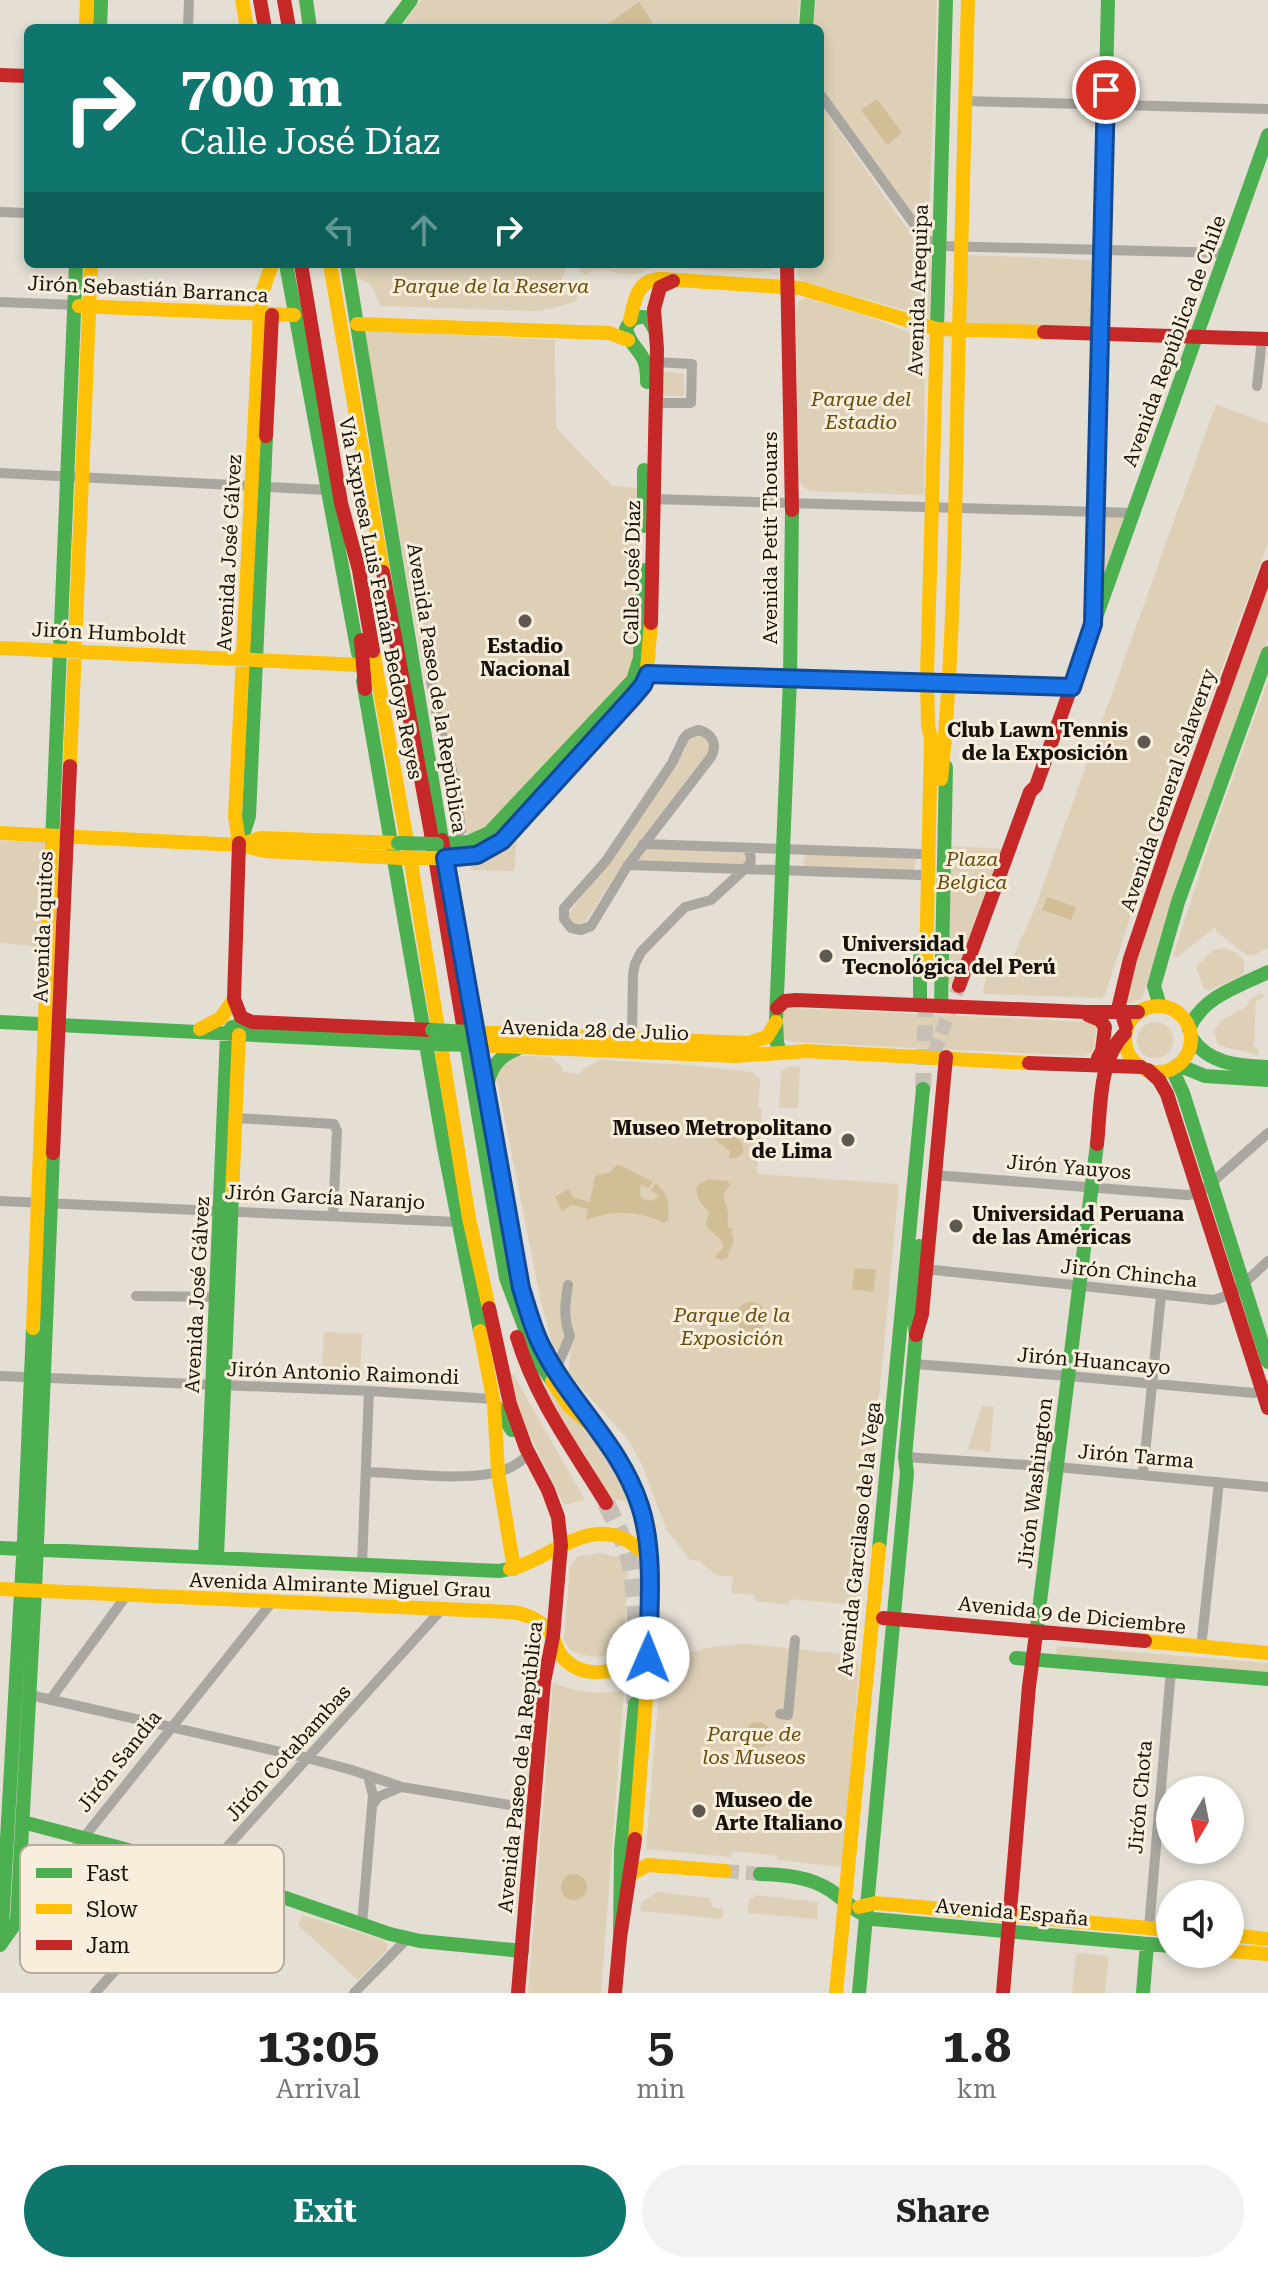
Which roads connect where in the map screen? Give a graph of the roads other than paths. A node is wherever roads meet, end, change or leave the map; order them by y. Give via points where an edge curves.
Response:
1 (87, 0) edge
2 (101, 0) edge
3 (189, 0) edge
4 (242, 0) edge
5 (260, 0) edge
6 (284, 0) edge
7 (296, 0) edge
8 (306, 0) edge
9 (411, 0) edge
10 (808, 0) edge
11 (946, 0) edge
12 (968, 0) edge
13 (1108, 0) edge
14 (86, 24) edge
15 (100, 24) edge
16 (188, 24) edge
17 (246, 24) edge
18 (264, 24) edge
19 (288, 24) edge
20 (300, 24) edge
21 (309, 24) edge
22 (393, 24) edge
23 (806, 24) edge
24 (0, 66) edge
25 (24, 67) edge
26 (0, 75) edge
27 (24, 76) edge
28 (824, 100) edge
29 (965, 101) junction
30 (1106, 106) junction
31 (1268, 109) edge
32 (1268, 135) edge
33 (0, 212) edge
34 (24, 213) edge
35 (939, 246) junction
36 (961, 247) junction
37 (1103, 249) junction
38 (1228, 253) junction
39 (77, 268) edge
40 (90, 268) edge
41 (271, 268) edge
42 (287, 268) edge
43 (302, 268) edge
44 (331, 268) edge
45 (348, 268) edge
46 (784, 268) edge
47 (787, 268) edge
48 (673, 281) junction
49 (753, 285) junction
50 (786, 287) junction
51 (0, 302) edge
52 (82, 306) junction
53 (266, 315) junction
54 (294, 315) junction
55 (357, 324) junction
56 (937, 329) junction
57 (959, 330) junction
58 (630, 332) junction
59 (655, 332) junction
60 (1100, 334) junction
61 (1197, 337) junction
62 (1265, 339) edge
63 (656, 362) junction
64 (1257, 386) dead end
65 (652, 408) junction
66 (0, 473) edge
67 (75, 476) junction
68 (259, 486) junction
69 (327, 490) junction
70 (648, 498) junction
71 (792, 502) junction
72 (341, 503) junction
73 (933, 508) junction
74 (955, 508) junction
75 (1096, 511) junction
76 (1133, 513) junction
77 (378, 545) junction
78 (1268, 567) edge
79 (1093, 624) junction
80 (0, 648) edge
81 (67, 651) junction
82 (1268, 653) edge
83 (249, 660) junction
84 (361, 665) junction
85 (642, 674) junction
86 (790, 679) junction
87 (431, 680) dead end
88 (927, 683) junction
89 (949, 684) junction
90 (1072, 687) junction
91 (365, 689) junction
92 (928, 725) junction
93 (1036, 786) junction
94 (435, 799) junction
95 (0, 833) edge
96 (60, 836) junction
97 (1171, 837) junction
98 (643, 844) junction
99 (239, 845) junction
100 (1197, 847) junction
101 (444, 848) junction
102 (746, 848) junction
103 (782, 849) junction
104 (397, 850) junction
105 (807, 850) junction
106 (921, 854) junction
107 (628, 865) junction
108 (745, 868) junction
109 (782, 870) junction
110 (806, 871) junction
111 (920, 875) junction
112 (931, 967) junction
113 (1268, 972) edge
114 (959, 986) tunnel mouth
115 (1220, 997) junction
116 (234, 999) junction
117 (920, 1005) junction
118 (941, 1006) junction
119 (1164, 1006) junction
120 (981, 1008) junction
121 (1072, 1012) junction
122 (1138, 1012) junction
123 (1120, 1013) junction
124 (777, 1014) junction
125 (0, 1022) edge
126 (256, 1023) junction
127 (52, 1025) junction
128 (1126, 1030) junction
129 (183, 1032) junction
130 (1190, 1033) junction
131 (233, 1035) junction
132 (429, 1037) junction
133 (475, 1039) junction
134 (632, 1039) junction
135 (526, 1047) junction
136 (780, 1051) junction
137 (946, 1057) junction
138 (1078, 1066) junction
139 (1107, 1067) junction
140 (1175, 1067) junction
141 (1268, 1067) edge
142 (1144, 1069) junction
143 (1268, 1080) edge
144 (487, 1086) junction
145 (236, 1118) junction
146 (1268, 1133) edge
147 (934, 1175) junction
148 (1092, 1186) junction
149 (1206, 1189) junction
150 (0, 1201) edge
151 (44, 1204) junction
152 (227, 1211) junction
153 (333, 1216) junction
154 (457, 1222) junction
155 (1268, 1261) edge
156 (925, 1269) junction
157 (506, 1278) junction
158 (568, 1285) dead end
159 (1079, 1286) junction
160 (1237, 1288) junction
161 (1161, 1295) junction
162 (136, 1296) dead end
163 (217, 1297) junction
164 (916, 1335) junction
165 (559, 1362) dead end
166 (1268, 1362) edge
167 (914, 1364) junction
168 (0, 1376) edge
169 (1069, 1376) junction
170 (37, 1378) junction
171 (1152, 1385) junction
172 (219, 1386) junction
173 (1265, 1387) edge
174 (369, 1391) junction
175 (493, 1401) junction
176 (1268, 1408) edge
177 (603, 1436) junction
178 (527, 1452) junction
179 (905, 1457) junction
180 (1057, 1467) junction
181 (366, 1472) junction
182 (498, 1472) junction
183 (1143, 1474) junction
184 (1219, 1482) junction
185 (1268, 1487) edge
186 (606, 1503) tunnel mouth
187 (561, 1545) junction
188 (0, 1548) edge
189 (30, 1553) junction
190 (648, 1556) junction
191 (211, 1557) junction
192 (362, 1565) junction
193 (514, 1569) junction
194 (0, 1589) edge
195 (28, 1589) junction
196 (126, 1596) junction
197 (272, 1602) junction
198 (443, 1608) junction
199 (883, 1618) junction
200 (1037, 1631) junction
201 (553, 1637) junction
202 (795, 1640) dead end
203 (1201, 1648) junction
204 (1268, 1653) edge
205 (648, 1658) junction
206 (1016, 1658) dead end
207 (1033, 1659) junction
208 (1171, 1670) junction
209 (24, 1672) junction
210 (1268, 1679) edge
211 (30, 1695) junction
212 (50, 1700) junction
213 (635, 1704) tunnel mouth
214 (780, 1714) dead end
215 (170, 1727) junction
216 (6, 1743) edge
217 (307, 1758) junction
218 (368, 1776) junction
219 (9, 1784) junction
220 (25, 1785) junction
221 (402, 1787) junction
222 (373, 1804) junction
223 (534, 1809) junction
224 (23, 1822) junction
225 (85, 1838) junction
226 (22, 1845) edge
227 (79, 1845) edge
228 (111, 1845) edge
229 (230, 1845) edge
230 (725, 1871) tunnel mouth
231 (631, 1874) junction
232 (760, 1874) tunnel mouth
233 (20, 1876) edge
234 (1, 1893) edge
235 (19, 1894) junction
236 (284, 1897) edge
237 (860, 1903) junction
238 (20, 1917) edge
239 (17, 1921) junction
240 (1009, 1923) junction
241 (362, 1924) junction
242 (1149, 1928) junction
243 (1156, 1929) edge
244 (1244, 1936) edge
245 (408, 1938) junction
246 (620, 1938) junction
247 (1268, 1939) edge
248 (0, 1944) edge
249 (1147, 1944) junction
250 (1156, 1945) edge
251 (522, 1951) junction
252 (1244, 1952) edge
253 (1268, 1954) edge
254 (113, 1973) edge
255 (95, 1993) edge
256 (354, 1993) edge
257 (518, 1993) edge
258 (615, 1993) edge
259 (836, 1993) edge
260 (850, 1993) edge
261 (859, 1993) edge
262 (1003, 1993) edge
263 (1143, 1993) edge

1 - 14 main road
2 - 15 main road
3 - 16 street
4 - 17 main road
5 - 18 main road
6 - 19 main road
7 - 20 main road
8 - 21 main road
9 - 22 main road
10 - 23 main road
11 - 35 main road, Avenida Arequipa
12 - 29 main road, Avenida Arequipa
13 - 30 main road
24 - 25 main road
26 - 27 main road
28 - 35 street via 922,235
29 - 30 street
29 - 36 main road, Avenida Arequipa
30 - 31 street
30 - 37 main road
32 - 38 main road, Avenida República de Chile
33 - 34 street
35 - 36 street
35 - 56 main road, Avenida Arequipa
36 - 37 street
36 - 57 main road, Avenida Arequipa
37 - 38 street
37 - 60 main road
38 - 61 main road, Avenida República de Chile
39 - 52 main road, Avenida Iquitos
40 - 52 main road, Avenida Iquitos
41 - 53 main road, Avenida José Gálvez via 263,290
42 - 54 main road
43 - 72 main road, Vía Expresa Luis Fernán Bedoya Reyes
44 - 77 main road, Vía Expresa Luis Fernán Bedoya Reyes
45 - 55 main road, Avenida Paseo de la República
46 - 49 main road via 774,279
47 - 50 main road, Avenida Petit Thouars
48 - 49 main road
48 - 58 main road via 645,281
48 - 59 main road, Calle José Díaz via 657,290
49 - 50 main road
50 - 56 main road
50 - 71 main road, Avenida Petit Thouars
51 - 52 street, Jirón Sebastián Barranca
52 - 53 main road, Jirón Sebastián Barranca
52 - 67 main road, Avenida Iquitos
53 - 54 main road, Jirón Sebastián Barranca
53 - 68 main road, Avenida José Gálvez
54 - 69 main road
55 - 58 main road
55 - 94 main road, Avenida Paseo de la República
56 - 57 main road
56 - 73 main road, Avenida Arequipa
57 - 60 main road
57 - 74 main road, Avenida Arequipa
58 - 59 main road via 646,345
58 - 59 main road via 644,317
58 - 65 main road, Calle José Díaz via 646,360
59 - 63 main road, Calle José Díaz
60 - 61 main road
60 - 75 main road
61 - 62 main road
61 - 76 main road, Avenida República de Chile
62 - 64 street
63 - 65 main road, Calle José Díaz
63 - 65 street via 692,364 691,403
65 - 70 main road, Calle José Díaz
66 - 67 street
67 - 68 street
67 - 81 main road, Avenida Iquitos
68 - 69 street
68 - 83 main road, Avenida José Gálvez
69 - 84 main road
70 - 71 street
70 - 85 main road, Calle José Díaz
71 - 73 street
71 - 86 main road, Avenida Petit Thouars
72 - 91 main road
72 - 178 main road, Vía Expresa Luis Fernán Bedoya Reyes via 359,570 469,1218 504,1382
73 - 74 street
73 - 88 main road, Avenida Arequipa
74 - 75 street
74 - 89 main road, Avenida Arequipa
75 - 76 street
75 - 79 main road
76 - 79 main road, Avenida República de Chile
77 - 94 main road via 387,560 419,746
77 - 157 main road, Vía Expresa Luis Fernán Bedoya Reyes
78 - 97 main road, Avenida General Salaverry
79 - 90 main road, Avenida República de Chile
80 - 81 main road, Jirón Humboldt
81 - 83 main road, Jirón Humboldt
81 - 96 main road, Avenida Iquitos
82 - 100 main road
83 - 84 main road, Jirón Humboldt
83 - 99 main road, Avenida José Gálvez via 249,816
84 - 91 main road
85 - 86 street
85 - 101 main road, Calle José Díaz via 643,685 502,841 477,855
86 - 88 street
86 - 103 main road, Avenida Petit Thouars
87 - 101 street via 461,830
88 - 89 street
88 - 92 main road, Avenida Arequipa
89 - 90 street
89 - 112 main road, Avenida Arequipa
90 - 93 main road, Avenida República de Chile
91 - 104 main road
92 - 106 main road, Avenida Arequipa
92 - 112 main road, Avenida Arequipa
93 - 114 main road, Avenida República de Chile
93 - 120 main road, Avenida República de Chile via 1038,795 967,990 968,1001
94 - 101 main road, Avenida Paseo de la República
95 - 96 main road, Calle José Díaz
96 - 99 main road, Calle José Díaz
96 - 127 main road, Avenida Iquitos
97 - 100 main road
97 - 123 main road, Avenida General Salaverry via 1130,959
98 - 102 street
98 - 107 street
98 - 107 street via 714,752 714,742 703,731 684,738 606,861 567,903 567,924 576,930 591,926
99 - 104 main road, Calle José Díaz via 260,838
99 - 116 main road, Avenida José Gálvez
100 - 119 main road via 1154,986
101 - 104 main road, Calle José Díaz, bridge
101 - 133 main road, Avenida Paseo de la República
102 - 103 street
102 - 108 street via 752,858
103 - 105 street
103 - 109 main road, Avenida Petit Thouars
104 - 132 main road
105 - 106 street
105 - 110 street via 801,860
106 - 111 main road, Avenida Arequipa
107 - 108 street
108 - 109 street
108 - 134 street via 711,900 685,907 641,952 633,974
109 - 110 street
109 - 124 main road, Avenida Petit Thouars
110 - 111 street
111 - 112 main road, Avenida Arequipa
112 - 117 main road, Avenida Arequipa
112 - 118 main road, Avenida Arequipa
113 - 115 main road
115 - 119 main road via 1186,1008
115 - 130 main road via 1196,1013
116 - 126 main road via 241,1017
116 - 129 main road via 220,1021
117 - 118 main road, Avenida 28 de Julio
117 - 124 main road, Avenida 28 de Julio via 788,1000
118 - 120 main road, Avenida 28 de Julio
119 - 122 main road
119 - 130 main road via 1181,1015
120 - 121 main road, Avenida 28 de Julio
121 - 123 main road, Avenida 28 de Julio
121 - 138 main road via 1098,1018 1106,1029 1099,1056
122 - 123 main road, Avenida 28 de Julio
122 - 128 main road
123 - 128 main road
124 - 134 main road, Avenida 28 de Julio via 769,1034 754,1042
124 - 136 main road, Avenida Petit Thouars
125 - 127 main road, Avenida 28 de Julio
126 - 131 main road via 232,1027
126 - 132 main road, Avenida 28 de Julio
127 - 129 main road, Avenida 28 de Julio
127 - 151 main road, Avenida Iquitos
128 - 139 main road, Jirón Washington via 1112,1047
128 - 142 main road via 1129,1056
129 - 131 main road, Avenida 28 de Julio
130 - 140 main road via 1188,1052
130 - 141 main road via 1201,1051 1219,1061
131 - 132 main road, Avenida 28 de Julio
131 - 145 main road, Avenida José Gálvez
131 - 152 main road, Avenida José Gálvez
132 - 133 main road, Avenida 28 de Julio, bridge
132 - 154 main road
133 - 134 main road, Avenida 28 de Julio
133 - 135 main road, Avenida 28 de Julio
133 - 144 main road, Avenida Paseo de la República
135 - 136 main road, Avenida 28 de Julio via 736,1056
135 - 144 main road via 497,1060
136 - 137 main road, Avenida 28 de Julio
137 - 138 main road, Avenida 28 de Julio
137 - 147 main road, Avenida Garcilaso de la Vega
138 - 139 main road, Avenida 28 de Julio
139 - 142 main road, Avenida 28 de Julio
139 - 148 main road, Jirón Washington
140 - 142 main road
140 - 143 main road via 1205,1076
140 - 149 main road
142 - 149 main road via 1167,1094
144 - 177 main road, Avenida Paseo de la República via 529,1316 540,1345
145 - 152 main road, Avenida José Gálvez
145 - 153 street via 334,1124
146 - 149 street
147 - 148 street, Jirón Yauyos
147 - 156 main road, Avenida Garcilaso de la Vega
148 - 149 street, Jirón Yauyos via 1187,1195
148 - 159 main road, Jirón Washington
149 - 160 main road
150 - 151 street, Jirón García Naranjo
151 - 152 street, Jirón García Naranjo
151 - 170 main road, Avenida Iquitos
152 - 153 street, Jirón García Naranjo
152 - 163 main road, Avenida José Gálvez
152 - 172 main road, Avenida José Gálvez
153 - 154 street, Jirón García Naranjo
154 - 175 main road
155 - 160 street
156 - 159 street, Jirón Chincha
156 - 164 main road, Avenida Garcilaso de la Vega
157 - 177 main road, Vía Expresa Luis Fernán Bedoya Reyes via 536,1358 569,1406
157 - 186 main road via 526,1367
158 - 165 street via 565,1313 570,1336
159 - 161 street, Jirón Chincha
159 - 169 main road, Jirón Washington
160 - 161 street, Jirón Chincha via 1213,1300
160 - 166 main road
160 - 173 main road
161 - 171 street
162 - 163 street
163 - 172 main road, Avenida José Gálvez
164 - 167 main road, Avenida Garcilaso de la Vega
164 - 199 main road, Avenida Garcilaso de la Vega via 927,1089
167 - 169 street, Jirón Huancayo
167 - 179 main road, Avenida Garcilaso de la Vega
168 - 170 street, Jirón Antonio Raimondi
169 - 171 street, Jirón Huancayo
169 - 180 main road, Jirón Washington
170 - 172 street, Jirón Antonio Raimondi
170 - 189 main road, Avenida Iquitos
171 - 173 street, Jirón Huancayo via 1254,1393
171 - 183 street
172 - 174 street, Jirón Antonio Raimondi
172 - 191 main road, Avenida José Gálvez
173 - 176 main road
174 - 175 street, Jirón Antonio Raimondi
174 - 181 street
175 - 178 main road
175 - 182 main road
177 - 190 main road, Avenida Paseo de la República via 636,1493
178 - 182 street
178 - 187 main road, Vía Expresa Luis Fernán Bedoya Reyes via 558,1517
179 - 180 street, Jirón Tarma
179 - 199 main road, Avenida Garcilaso de la Vega via 898,1472
180 - 183 street, Jirón Tarma
180 - 200 main road, Jirón Washington
181 - 182 street
181 - 192 street
182 - 193 main road
183 - 184 street, Jirón Tarma
184 - 185 street, Jirón Tarma
184 - 203 street
187 - 190 main road, Avenida Almirante Miguel Grau via 579,1536 608,1534
187 - 193 main road, Avenida Almirante Miguel Grau
187 - 201 main road, Avenida Paseo de la República
188 - 189 main road, Avenida Almirante Miguel Grau
189 - 191 main road, Avenida Almirante Miguel Grau
189 - 195 main road, Avenida Iquitos
190 - 205 main road, Avenida Paseo de la República
191 - 192 main road, Avenida Almirante Miguel Grau
192 - 193 main road, Avenida Almirante Miguel Grau
194 - 195 main road, Avenida Almirante Miguel Grau
195 - 196 main road, Avenida Almirante Miguel Grau
195 - 209 main road, Avenida Iquitos
196 - 197 main road, Avenida Almirante Miguel Grau
196 - 212 street
197 - 198 main road, Avenida Almirante Miguel Grau
197 - 215 street, Jirón Sandía
198 - 201 main road, Avenida Almirante Miguel Grau via 522,1613 539,1621
198 - 217 street, Jirón Cotabambas
199 - 200 main road, Avenida 9 de Diciembre
199 - 237 main road, Avenida Garcilaso de la Vega
199 - 237 main road, Avenida Garcilaso de la Vega
200 - 203 main road, Avenida 9 de Diciembre
200 - 207 main road, Jirón Washington
201 - 205 main road, Avenida Almirante Miguel Grau via 564,1659 583,1671 611,1672
201 - 223 main road, Avenida Paseo de la República via 544,1682
202 - 214 street via 788,1715
203 - 204 main road, Avenida 9 de Diciembre
205 - 231 main road, Avenida Paseo de la República
206 - 207 main road
207 - 208 main road
207 - 240 main road, Jirón Washington
208 - 210 main road
208 - 242 street, Jirón Chota
209 - 211 main road
209 - 216 main road
211 - 212 street
211 - 220 main road
212 - 215 street
213 - 246 main road via 622,1838
215 - 217 street
215 - 225 street, Jirón Sandía
216 - 219 main road
217 - 218 street
217 - 229 street, Jirón Cotabambas
218 - 221 street
218 - 222 street
219 - 220 main road
219 - 234 main road
220 - 224 main road
221 - 222 street via 385,1792
221 - 223 street
222 - 241 street
223 - 251 main road, Avenida Paseo de la República
224 - 225 main road
224 - 226 main road
225 - 227 street, Jirón Sandía
225 - 228 main road
230 - 231 main road via 648,1865
231 - 246 main road, Avenida Paseo de la República
232 - 237 main road, Avenida España via 814,1881
233 - 235 main road
234 - 235 main road
234 - 248 main road
235 - 239 main road
236 - 241 main road
237 - 240 main road, Avenida España via 880,1920
237 - 259 main road, Avenida Garcilaso de la Vega
237 - 260 main road, Avenida Garcilaso de la Vega
237 - 261 main road, Avenida Garcilaso de la Vega
238 - 239 street, Jirón Sandía
239 - 248 main road, Jirón Sandía
240 - 242 main road, Avenida España
240 - 249 main road, Avenida España
240 - 262 main road, Jirón Washington
241 - 245 main road
242 - 243 main road, Avenida España
244 - 247 main road
245 - 251 main road
245 - 256 street
246 - 258 main road, Avenida Paseo de la República
249 - 250 main road, Avenida España
249 - 263 main road
251 - 257 main road, Avenida Paseo de la República
252 - 253 main road
254 - 255 street, Jirón Cotabambas

